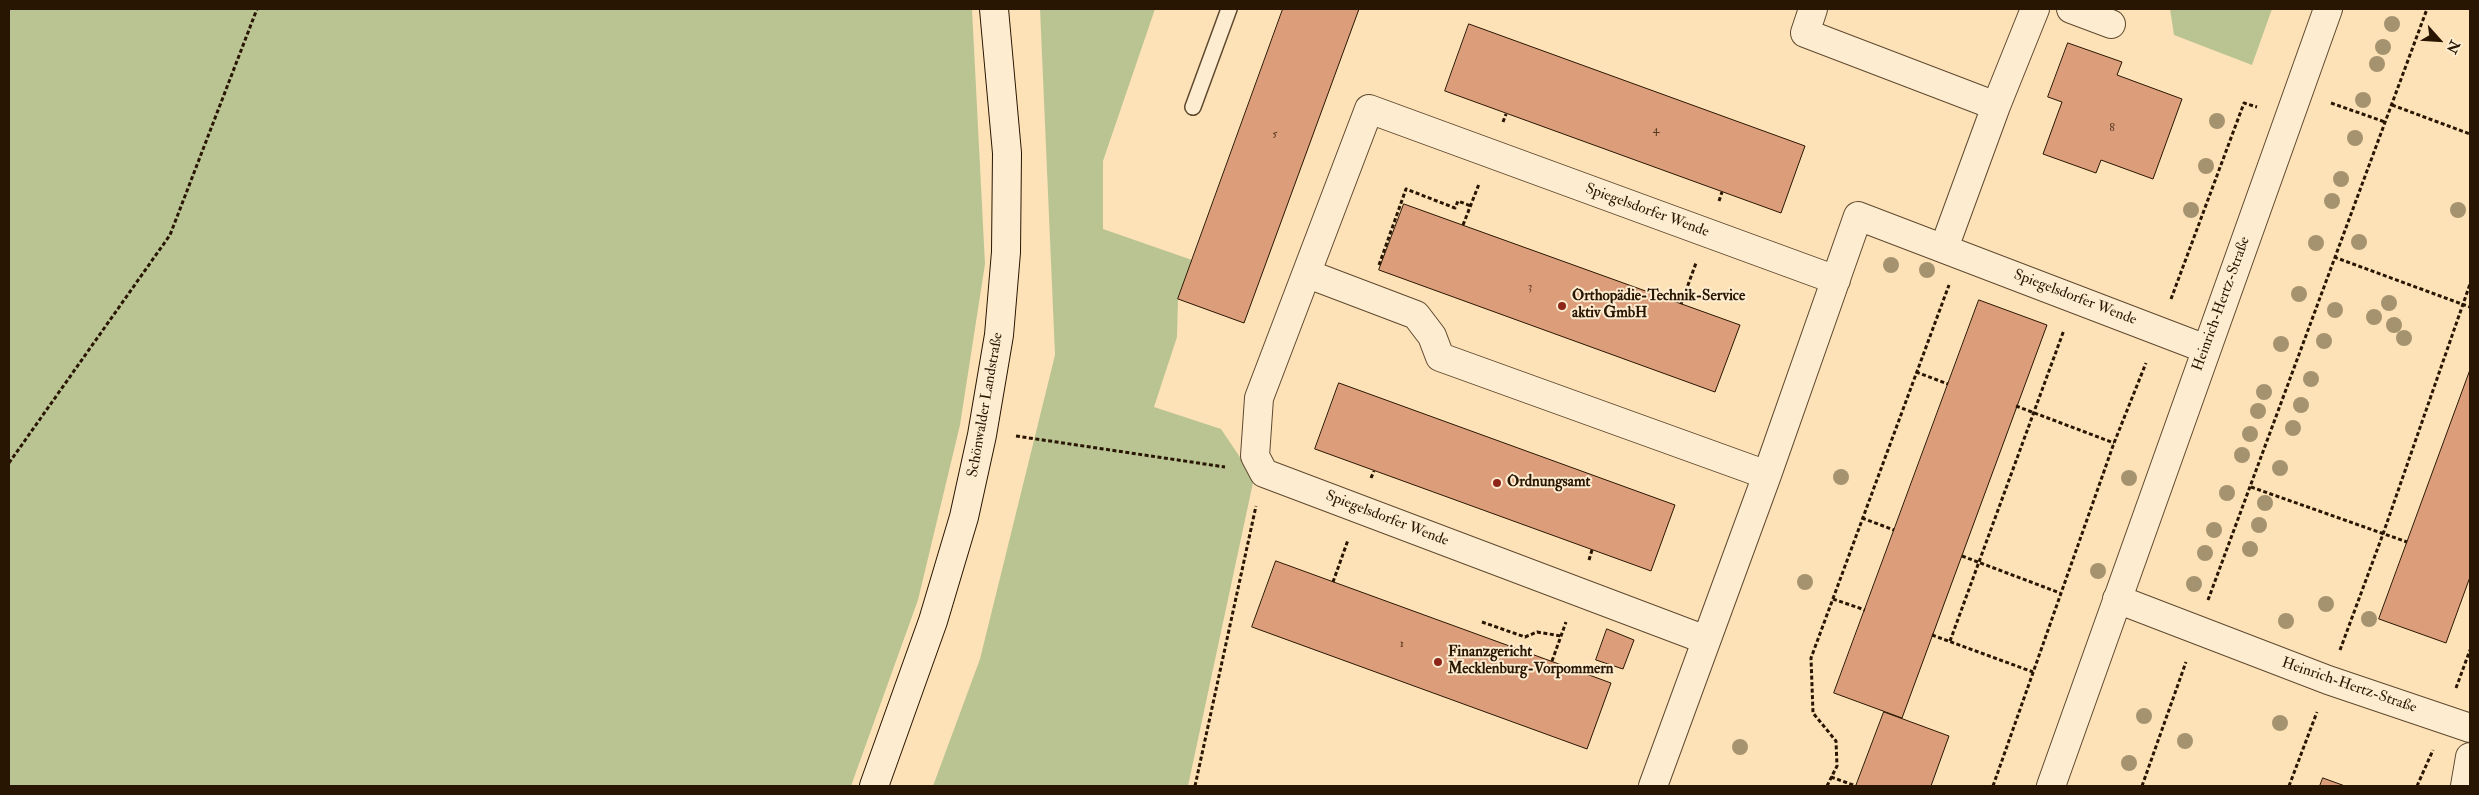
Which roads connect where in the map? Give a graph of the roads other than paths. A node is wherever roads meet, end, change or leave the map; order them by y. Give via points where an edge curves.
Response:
1 (994, 9) edge
2 (1229, 9) edge
3 (1813, 9) edge
4 (2035, 9) edge
5 (2071, 9) edge
6 (2328, 9) edge
7 (2111, 24) dead end
8 (1996, 106) junction
9 (1193, 107) dead end
10 (1952, 251) junction
11 (1308, 274) junction
12 (1836, 280) junction
13 (2206, 349) junction
14 (1767, 475) junction
15 (2117, 599) junction
16 (1706, 640) junction
17 (2470, 728) edge
18 (2470, 757) edge
19 (874, 786) edge
20 (1653, 786) edge
21 (2051, 786) edge
22 (2465, 786) edge

1 - 19 street, Schönwalder Landstraße via 1007,153 1006,252 999,334 964,517 933,621
2 - 9 lane
3 - 8 street via 1804,33
4 - 8 street
5 - 7 street
6 - 13 street, Heinrich-Hertz-Straße
8 - 10 street
10 - 12 street, Spiegelsdorfer Wende via 1858,216
10 - 13 street, Spiegelsdorfer Wende
11 - 12 street, Spiegelsdorfer Wende via 1369,109
11 - 14 street via 1416,315 1432,336 1440,358
11 - 16 street, Spiegelsdorfer Wende via 1259,398 1255,456 1264,473
12 - 14 street, Spiegelsdorfer Wende
13 - 15 street, Heinrich-Hertz-Straße
14 - 16 street, Spiegelsdorfer Wende
15 - 17 street, Heinrich-Hertz-Straße via 2328,680
15 - 21 street, Heinrich-Hertz-Straße
16 - 20 street, Spiegelsdorfer Wende
18 - 22 street

